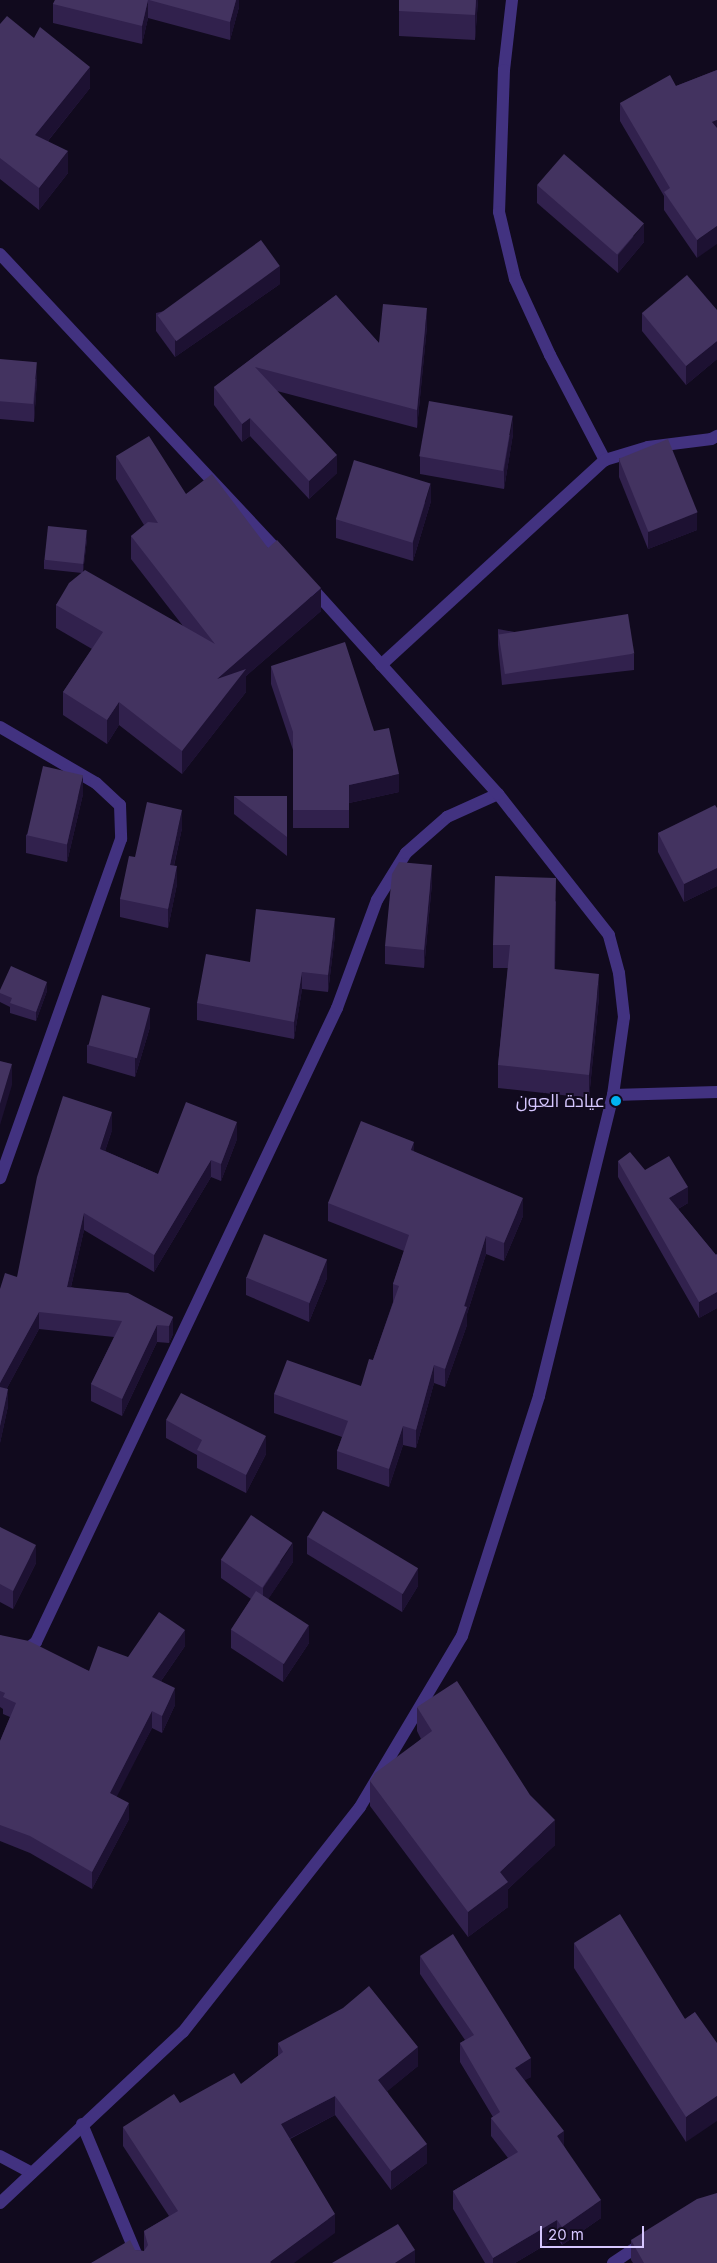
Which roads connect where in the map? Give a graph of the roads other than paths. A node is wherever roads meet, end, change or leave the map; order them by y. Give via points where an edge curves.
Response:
1 (512, 0) edge
2 (0, 254) edge
3 (717, 436) edge
4 (605, 460) junction
5 (291, 565) edge
6 (304, 579) edge
7 (381, 665) junction
8 (0, 727) edge
9 (498, 794) junction
10 (717, 1092) edge
11 (613, 1095) junction
12 (0, 1178) edge
13 (0, 1643) edge
14 (82, 2124) junction
15 (0, 2156) edge
16 (32, 2173) junction
17 (0, 2203) edge
18 (661, 2231) edge
19 (140, 2263) edge
20 (613, 2263) edge

1 - 4 street via 504,70 499,212 516,279 550,355
2 - 5 street
3 - 4 street via 648,447
4 - 7 street
6 - 7 street
7 - 9 street
8 - 12 street via 96,783 120,805 121,839
9 - 11 street via 609,934 619,972 624,1017
9 - 13 street via 447,817 406,853 377,900 337,1008 36,1642 26,1650
10 - 11 street
11 - 14 street via 540,1396 462,1636 360,1807 183,2032
14 - 16 street
14 - 19 street
15 - 16 street
16 - 17 street
18 - 20 street

